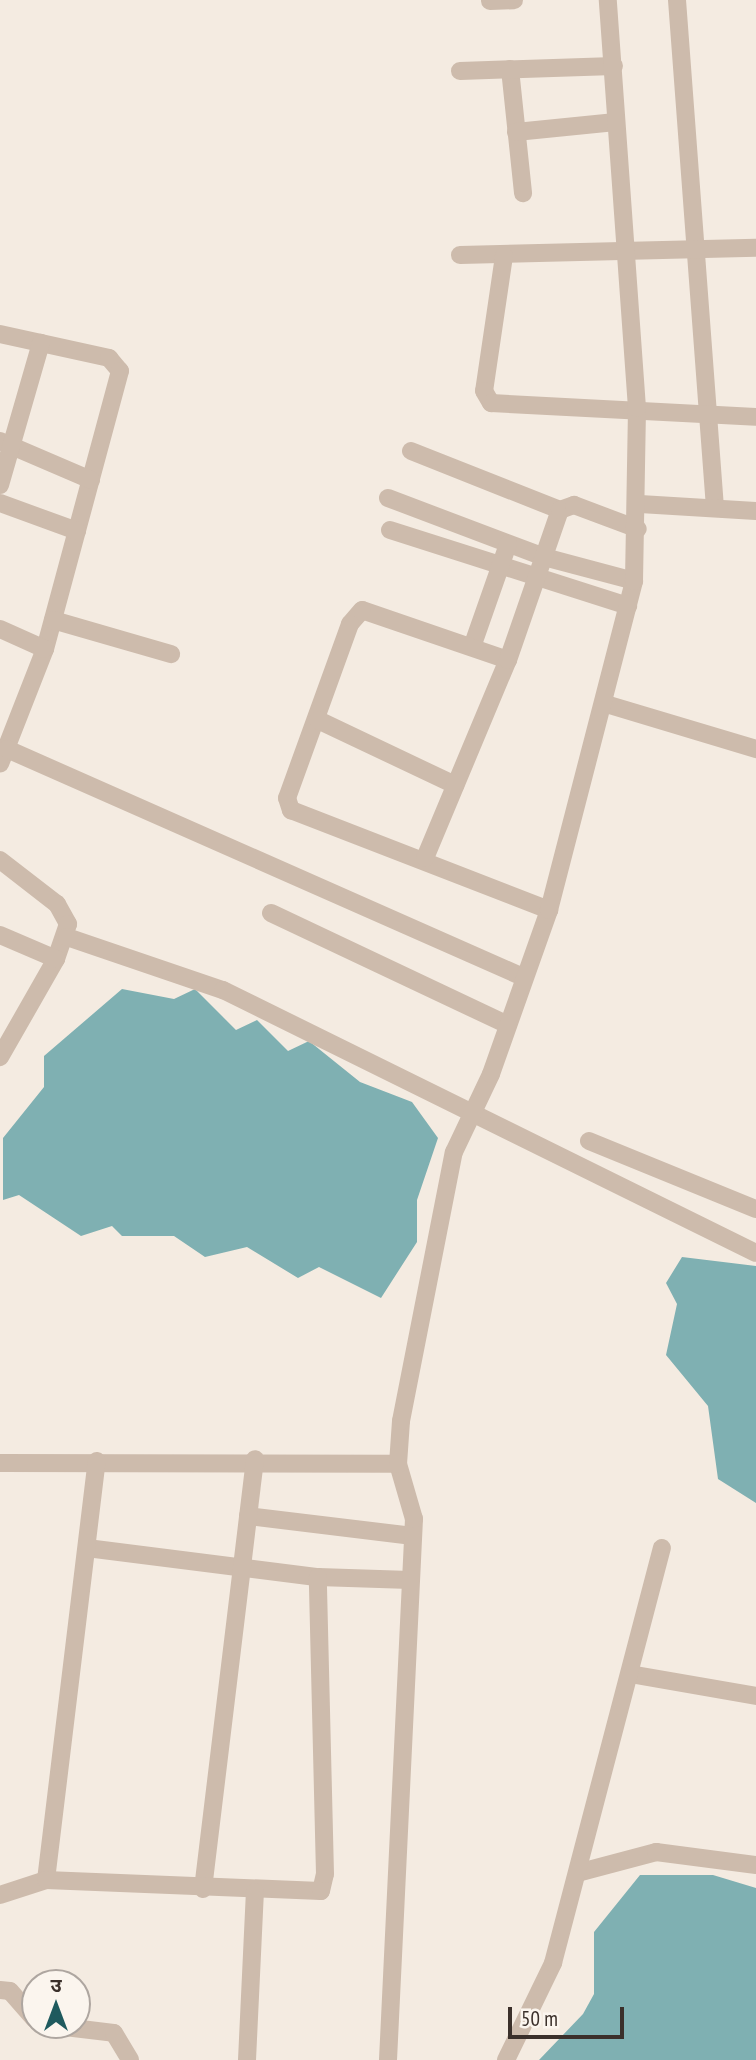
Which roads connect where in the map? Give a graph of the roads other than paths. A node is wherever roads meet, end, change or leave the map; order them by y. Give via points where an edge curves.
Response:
1 (514, 0) edge
2 (608, 0) edge
3 (677, 0) edge
4 (490, 1) edge
5 (614, 66) junction
6 (510, 69) junction
7 (460, 71) dead end
8 (616, 122) junction
9 (516, 132) junction
10 (523, 193) dead end
11 (621, 247) junction
12 (695, 247) junction
13 (756, 248) edge
14 (460, 255) dead end
15 (504, 256) junction
16 (0, 334) edge
17 (41, 344) junction
18 (637, 408) junction
19 (710, 411) junction
20 (756, 417) edge
21 (6, 443) edge
22 (411, 451) dead end
23 (91, 481) junction
24 (0, 485) edge
25 (388, 498) dead end
26 (0, 503) edge
27 (715, 508) junction
28 (560, 510) junction
29 (756, 511) edge
30 (639, 516) junction
31 (390, 530) dead end
32 (77, 531) junction
33 (508, 544) junction
34 (544, 557) junction
35 (499, 570) junction
36 (535, 581) junction
37 (634, 581) junction
38 (628, 606) junction
39 (52, 620) junction
40 (0, 629) edge
41 (472, 647) junction
42 (45, 649) junction
43 (171, 654) dead end
44 (509, 660) junction
45 (606, 704) junction
46 (318, 720) junction
47 (9, 744) edge
48 (756, 749) edge
49 (455, 785) junction
50 (425, 858) junction
51 (0, 860) edge
52 (549, 910) junction
53 (271, 913) dead end
54 (0, 935) edge
55 (66, 937) junction
56 (56, 959) junction
57 (527, 965) junction
58 (508, 1025) junction
59 (0, 1057) edge
60 (469, 1109) junction
61 (589, 1142) dead end
62 (756, 1209) edge
63 (756, 1253) edge
64 (255, 1459) junction
65 (97, 1461) junction
66 (0, 1462) edge
67 (398, 1464) junction
68 (248, 1516) junction
69 (413, 1536) junction
70 (87, 1548) junction
71 (662, 1548) dead end
72 (242, 1567) junction
73 (318, 1577) junction
74 (410, 1580) junction
75 (630, 1674) junction
76 (756, 1696) edge
77 (756, 1865) edge
78 (581, 1872) junction
79 (46, 1880) junction
80 (203, 1889) junction
81 (255, 1892) junction
82 (0, 1895) edge
83 (0, 1990) edge
84 (21, 2004) edge
85 (91, 2031) edge
86 (130, 2060) edge
87 (247, 2060) edge
88 (388, 2060) edge
89 (506, 2060) edge

1 - 4 street
2 - 5 street
3 - 12 street
5 - 6 street
5 - 8 street
6 - 7 street
6 - 9 street
8 - 9 street
8 - 11 street
9 - 10 street
11 - 12 street
11 - 15 street
11 - 18 street
12 - 13 street
12 - 19 street
14 - 15 street
15 - 18 street via 486,399 498,406
16 - 17 street
17 - 21 street
17 - 23 street via 118,363 120,380
18 - 19 street
18 - 30 street
19 - 20 street
19 - 27 street
21 - 23 street
21 - 24 street
22 - 28 street
23 - 32 street
25 - 33 street
26 - 32 street
27 - 29 street
27 - 30 street
28 - 30 street via 574,505
28 - 34 street
30 - 37 street
31 - 35 street
32 - 39 street
33 - 34 street
33 - 35 street
34 - 36 street
34 - 37 street
35 - 36 street
35 - 41 street
36 - 38 street
36 - 44 street
37 - 38 street
38 - 45 street
39 - 42 street
39 - 43 street
40 - 42 street
41 - 44 street
41 - 46 street via 362,610 350,624
42 - 47 street
44 - 49 street
45 - 48 street
45 - 52 street
46 - 49 street
46 - 50 street via 288,805
47 - 57 street
49 - 50 street
50 - 52 street
51 - 55 street via 66,912
52 - 57 street
53 - 58 street
54 - 56 street
55 - 56 street
55 - 60 street via 223,990
56 - 59 street
57 - 58 street
58 - 60 street
60 - 63 street
60 - 67 street via 454,1152
61 - 62 street
64 - 65 street
64 - 67 street
64 - 68 street
65 - 66 street
65 - 70 street
67 - 69 street
68 - 69 street
68 - 72 street
69 - 74 street
70 - 72 street
70 - 79 street
71 - 75 street
72 - 73 street
72 - 80 street
73 - 74 street
73 - 81 street via 324,1885 312,1895
74 - 88 street
75 - 76 street
75 - 78 street
77 - 78 street via 656,1852
78 - 89 street via 553,1963
79 - 80 street
79 - 82 street
80 - 81 street
81 - 87 street
83 - 84 street via 10,1992
85 - 86 street via 114,2034

